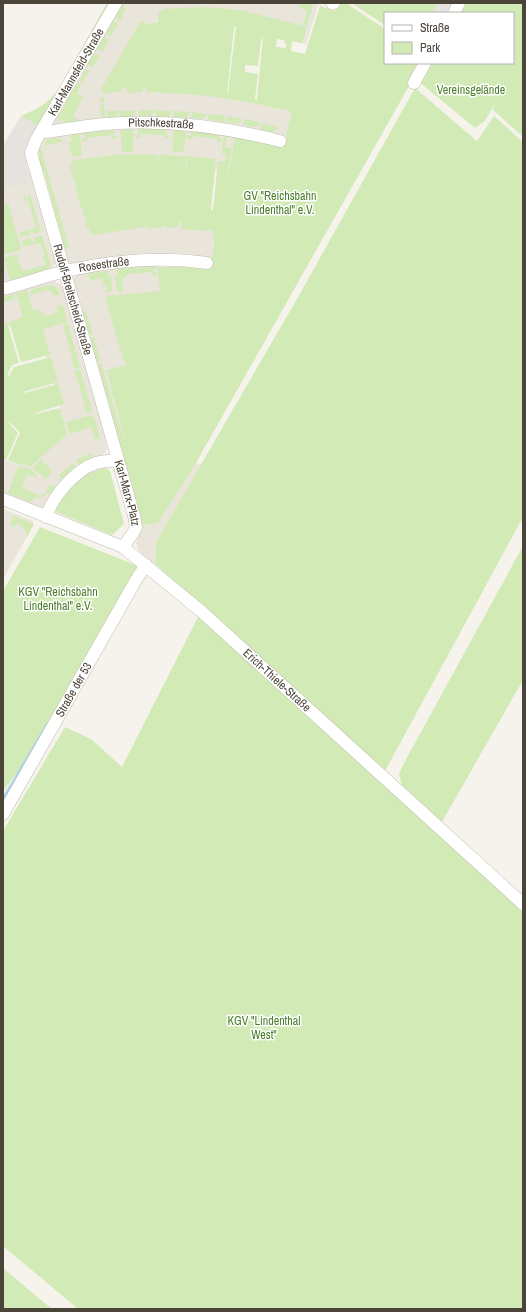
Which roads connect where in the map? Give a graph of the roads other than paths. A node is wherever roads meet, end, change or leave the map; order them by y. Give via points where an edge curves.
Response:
1 (116, 3) edge
2 (459, 3) edge
3 (454, 12) edge
4 (424, 64) edge
5 (414, 83) dead end
6 (42, 130) junction
7 (36, 140) joint
8 (280, 141) dead end
9 (207, 263) dead end
10 (64, 272) junction
11 (3, 290) edge
12 (118, 460) junction
13 (3, 499) edge
14 (46, 516) junction
15 (123, 547) junction
16 (146, 565) junction
17 (3, 814) edge
18 (523, 904) edge

1 - 6 street, Karl-Mannsfeld-Straße
2 - 3 street
4 - 5 street
6 - 7 street, Karl-Mannsfeld-Straße
6 - 8 street, Pitschkestraße via 47,132 104,124 181,124 231,130
7 - 10 street, Rudolf-Breitscheid-Straße via 32,158
9 - 10 street, Rosestraße via 174,260 117,262
10 - 11 street, Rosestraße
10 - 12 street, Rudolf-Breitscheid-Straße
12 - 14 street, Karl-Marx-Platz via 89,466 58,494
12 - 15 street, Karl-Marx-Platz via 136,527
13 - 14 street, Erich-Thiele-Straße
14 - 15 street, Erich-Thiele-Straße
15 - 16 street, Erich-Thiele-Straße
16 - 17 street, Straße der 53
16 - 18 street, Erich-Thiele-Straße via 202,612

